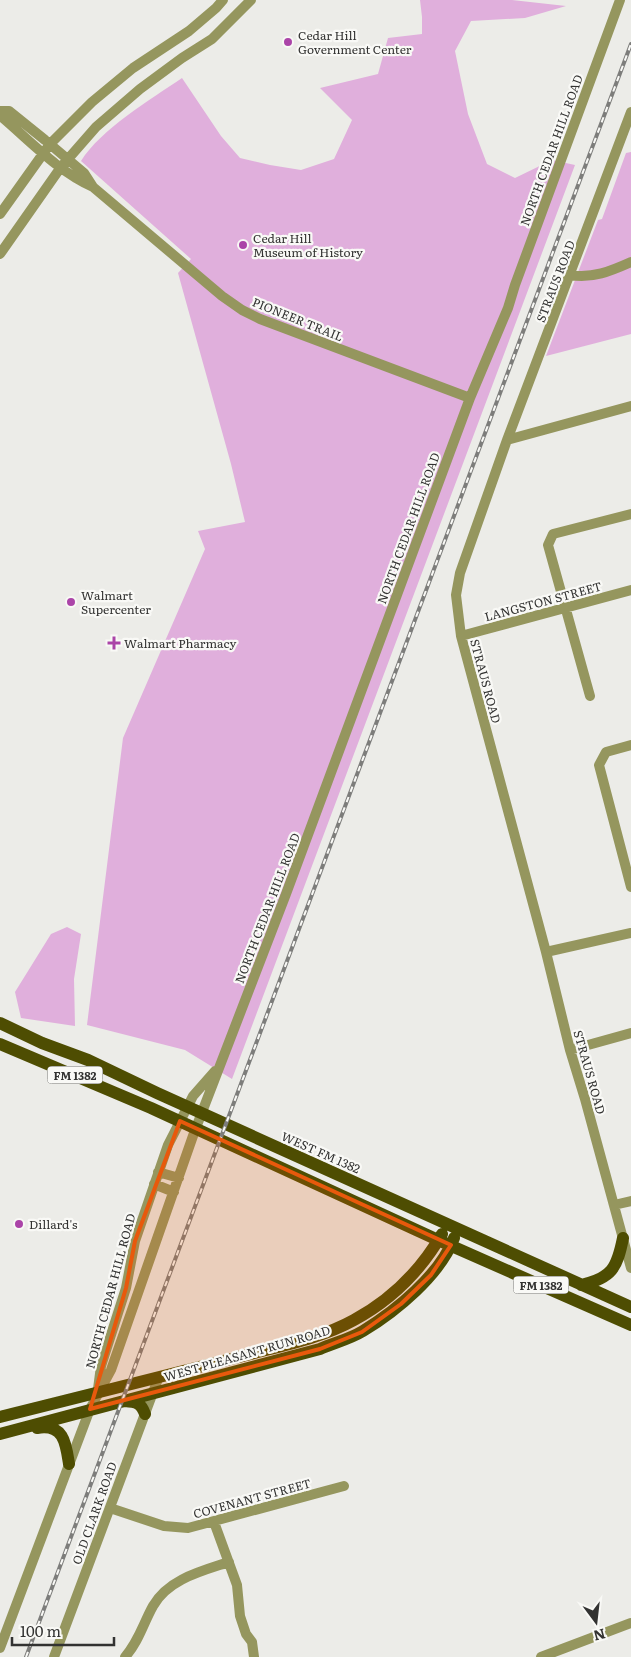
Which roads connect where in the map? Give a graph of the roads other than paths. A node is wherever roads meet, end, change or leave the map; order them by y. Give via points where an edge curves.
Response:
1 (223, 0) edge
2 (251, 0) edge
3 (620, 0) edge
4 (631, 112) edge
5 (47, 148) junction
6 (64, 163) junction
7 (0, 214) edge
8 (0, 254) edge
9 (631, 262) edge
10 (570, 275) junction
11 (470, 398) junction
12 (631, 406) edge
13 (507, 440) junction
14 (631, 514) edge
15 (631, 590) edge
16 (566, 608) junction
17 (461, 636) junction
18 (590, 696) dead end
19 (631, 745) edge
20 (631, 841) edge
21 (620, 844) junction
22 (631, 887) edge
23 (631, 933) edge
24 (546, 952) junction
25 (0, 1023) edge
26 (631, 1033) edge
27 (0, 1044) edge
28 (570, 1050) junction
29 (220, 1066) junction
30 (158, 1172) junction
31 (179, 1178) junction
32 (154, 1184) junction
33 (174, 1192) junction
34 (631, 1200) edge
35 (614, 1205) junction
36 (452, 1226) junction
37 (623, 1238) junction
38 (438, 1240) junction
39 (451, 1245) junction
40 (631, 1268) edge
41 (581, 1285) junction
42 (631, 1307) edge
43 (631, 1325) edge
44 (158, 1379) junction
45 (98, 1392) junction
46 (154, 1393) junction
47 (122, 1400) junction
48 (90, 1410) junction
49 (145, 1414) junction
50 (0, 1417) edge
51 (0, 1434) edge
52 (69, 1464) junction
53 (344, 1486) dead end
54 (110, 1508) junction
55 (214, 1522) junction
56 (229, 1562) junction
57 (631, 1623) edge
58 (0, 1648) edge
59 (54, 1657) edge
60 (125, 1657) edge
61 (254, 1657) edge
62 (541, 1657) edge

1 - 5 street via 189,31 133,68 92,102
2 - 6 street via 212,39 147,84 96,128
3 - 11 street, NORTH CEDAR HILL ROAD via 508,308
4 - 10 street, STRAUS ROAD
5 - 6 street, PIONEER TRAIL
5 - 7 street
6 - 8 street
6 - 11 street, PIONEER TRAIL via 78,181 93,187 242,310
9 - 10 street via 594,276
10 - 13 street, STRAUS ROAD
11 - 29 street, NORTH CEDAR HILL ROAD
12 - 13 street
13 - 17 street, STRAUS ROAD via 460,573 456,595
14 - 16 street via 553,534 548,545
15 - 16 street, LANGSTON STREET
16 - 17 street, LANGSTON STREET
16 - 18 street
17 - 24 street, STRAUS ROAD
19 - 21 street via 606,752 599,764
20 - 21 street
21 - 22 street
23 - 24 street
24 - 28 street, STRAUS ROAD
25 - 36 main road, WEST FM 1382 / FM 1382
26 - 28 street
27 - 38 main road, FM 1382 via 264,1159
28 - 35 street, STRAUS ROAD
29 - 30 street, NORTH CEDAR HILL ROAD via 193,1096
29 - 31 street, NORTH CEDAR HILL ROAD
30 - 31 street
30 - 32 street, NORTH CEDAR HILL ROAD
31 - 33 street, NORTH CEDAR HILL ROAD
32 - 33 street
32 - 45 street, NORTH CEDAR HILL ROAD via 101,1366
33 - 45 street, NORTH CEDAR HILL ROAD via 111,1370
34 - 35 street
35 - 37 street, STRAUS ROAD
36 - 38 main road, WEST PLEASANT RUN ROAD
36 - 39 main road, WEST PLEASANT RUN ROAD
36 - 41 main road, WEST FM 1382 / FM 1382
37 - 40 street, STRAUS ROAD
37 - 41 main road via 619,1260 610,1273
38 - 39 main road, FM 1382
38 - 44 main road, WEST PLEASANT RUN ROAD via 405,1282 354,1320 316,1336
39 - 43 main road, FM 1382
39 - 46 main road, WEST PLEASANT RUN ROAD via 431,1275 401,1304 362,1332 320,1349
41 - 42 main road, WEST FM 1382 / FM 1382
44 - 45 main road, WEST PLEASANT RUN ROAD
44 - 46 street, OLD CLARK ROAD
45 - 48 street, NORTH CEDAR HILL ROAD
45 - 50 main road, WEST PLEASANT RUN ROAD
46 - 47 main road, WEST PLEASANT RUN ROAD
46 - 49 street, OLD CLARK ROAD
47 - 48 main road, WEST PLEASANT RUN ROAD
47 - 49 main road via 141,1405
48 - 51 main road, WEST PLEASANT RUN ROAD
48 - 52 street, NORTH CEDAR HILL ROAD
49 - 54 street, OLD CLARK ROAD
51 - 52 main road via 41,1427 54,1429 66,1442
52 - 58 street, NORTH CEDAR HILL ROAD
53 - 55 street, COVENANT STREET
54 - 55 street, COVENANT STREET via 177,1528
54 - 59 street, OLD CLARK ROAD
55 - 56 street
56 - 60 street via 199,1571 166,1591 154,1604 140,1636
56 - 61 street via 238,1585 240,1616 252,1642
57 - 62 street

